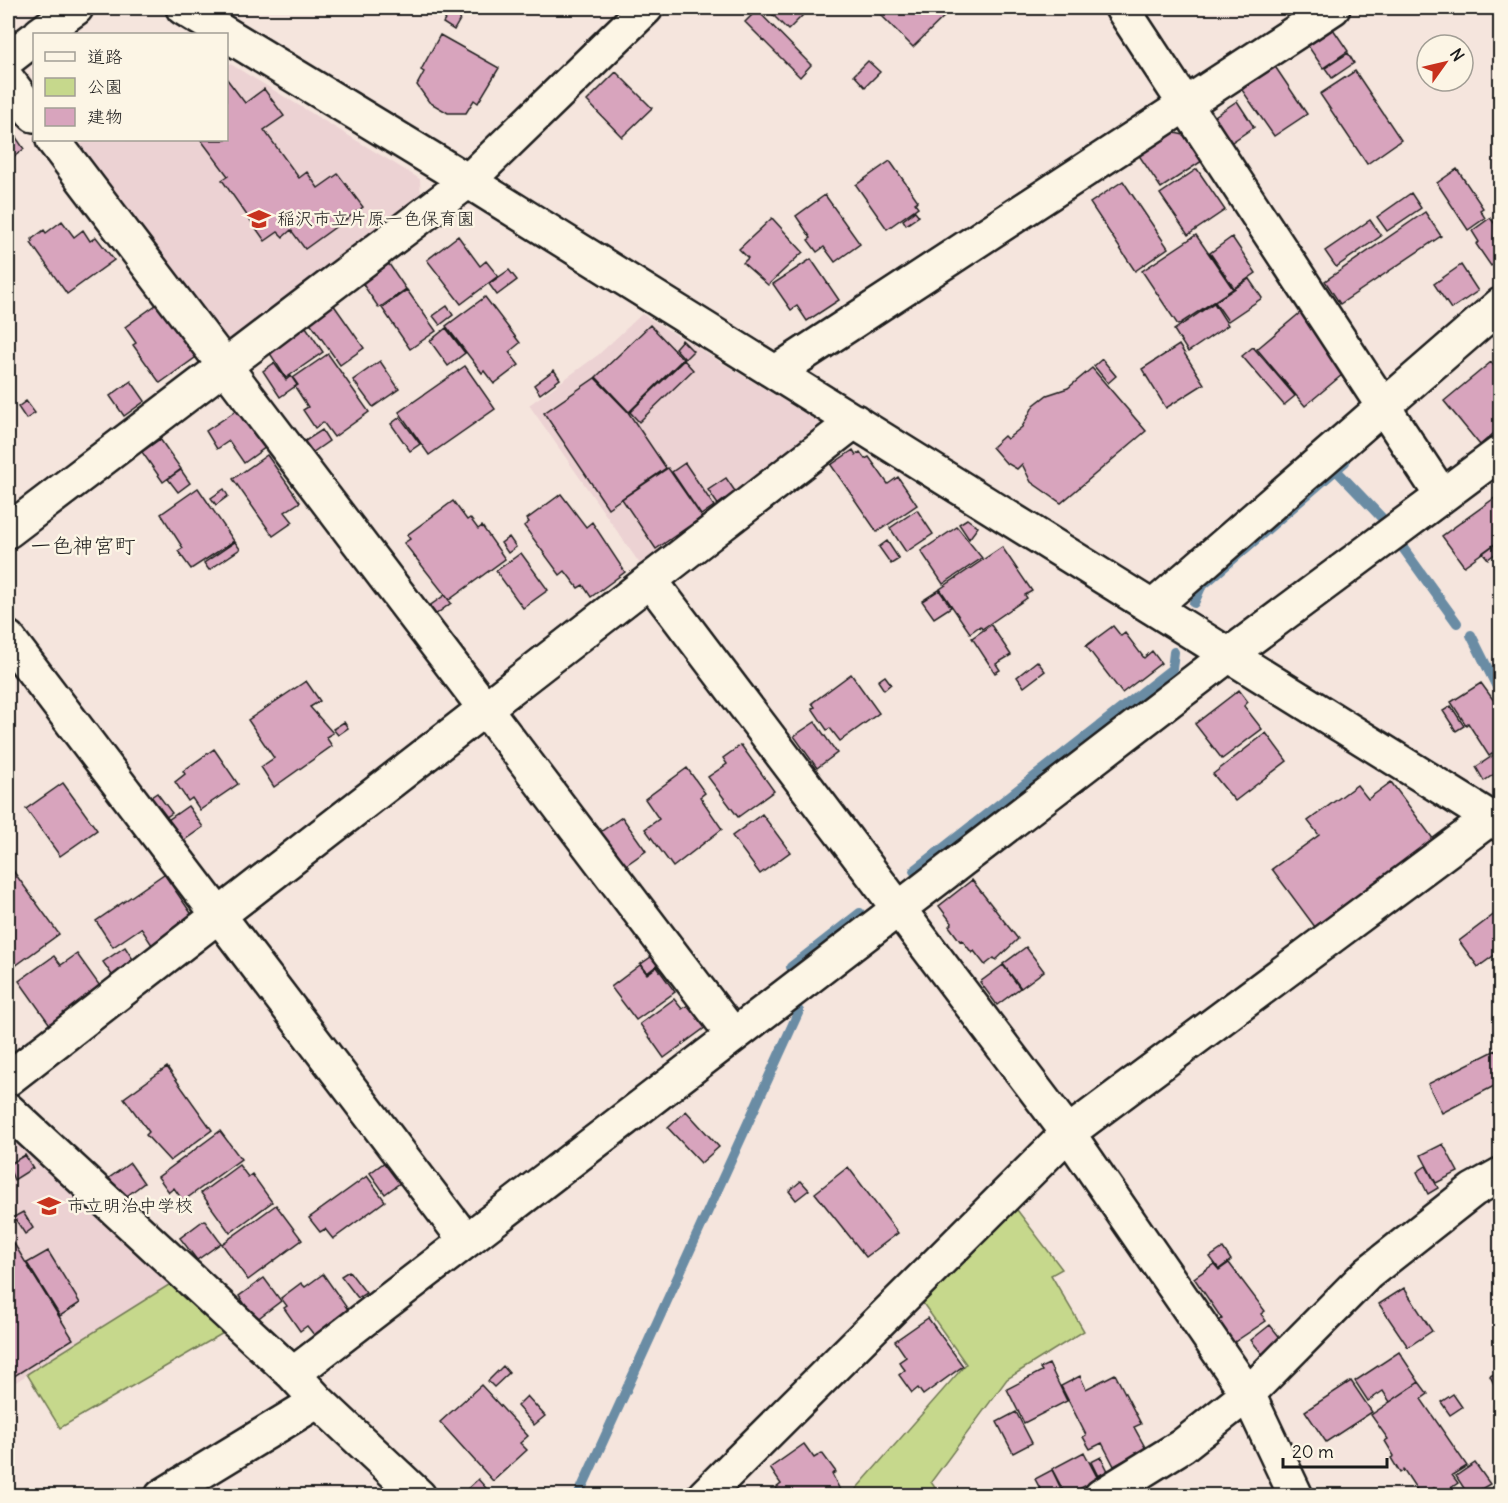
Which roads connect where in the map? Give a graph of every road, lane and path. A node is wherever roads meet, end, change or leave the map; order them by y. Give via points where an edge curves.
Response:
1 (76, 8) edge
2 (183, 8) edge
3 (646, 8) edge
4 (1122, 8) edge
5 (1333, 8) edge
6 (41, 33) edge
7 (224, 33) edge
8 (228, 35) edge
9 (33, 40) edge
10 (8, 59) edge
11 (8, 80) edge
12 (1185, 104) junction
13 (33, 114) edge
14 (54, 141) edge
15 (468, 181) junction
16 (1500, 305) edge
17 (224, 366) junction
18 (776, 372) junction
19 (1383, 408) junction
20 (855, 421) junction
21 (1500, 453) edge
22 (1442, 496) junction
23 (8, 531) edge
24 (650, 580) junction
25 (1153, 607) junction
26 (8, 638) edge
27 (1230, 654) junction
28 (485, 708) junction
29 (1496, 821) edge
30 (898, 909) junction
31 (218, 915) junction
32 (733, 1035) junction
33 (8, 1079) edge
34 (8, 1110) edge
35 (1068, 1133) junction
36 (1500, 1175) edge
37 (466, 1241) junction
38 (292, 1374) junction
39 (1248, 1394) junction
40 (318, 1401) junction
41 (162, 1496) edge
42 (419, 1496) edge
43 (704, 1496) edge
44 (1101, 1496) edge
45 (1296, 1496) edge

1 - 6 street
2 - 7 street
3 - 15 street
4 - 12 street
5 - 12 street
8 - 15 street
9 - 10 street
11 - 13 street
12 - 18 street
12 - 19 street
14 - 17 street
15 - 17 street
15 - 18 street
16 - 19 street
17 - 23 street
17 - 28 street
18 - 20 street
19 - 22 street
19 - 25 street
20 - 24 street
20 - 25 street
21 - 22 street
22 - 27 street
24 - 28 street
24 - 30 street
25 - 27 street
26 - 31 street
27 - 29 street
27 - 30 street
28 - 31 street
28 - 32 street
29 - 35 street
30 - 32 street
30 - 35 street
31 - 33 street
31 - 37 street
32 - 37 street
34 - 38 street
35 - 39 street
35 - 43 street
36 - 39 street via 1473,1190 1368,1273
37 - 38 street
38 - 40 street
39 - 44 street via 1182,1446
39 - 45 street
40 - 41 street
40 - 42 street

